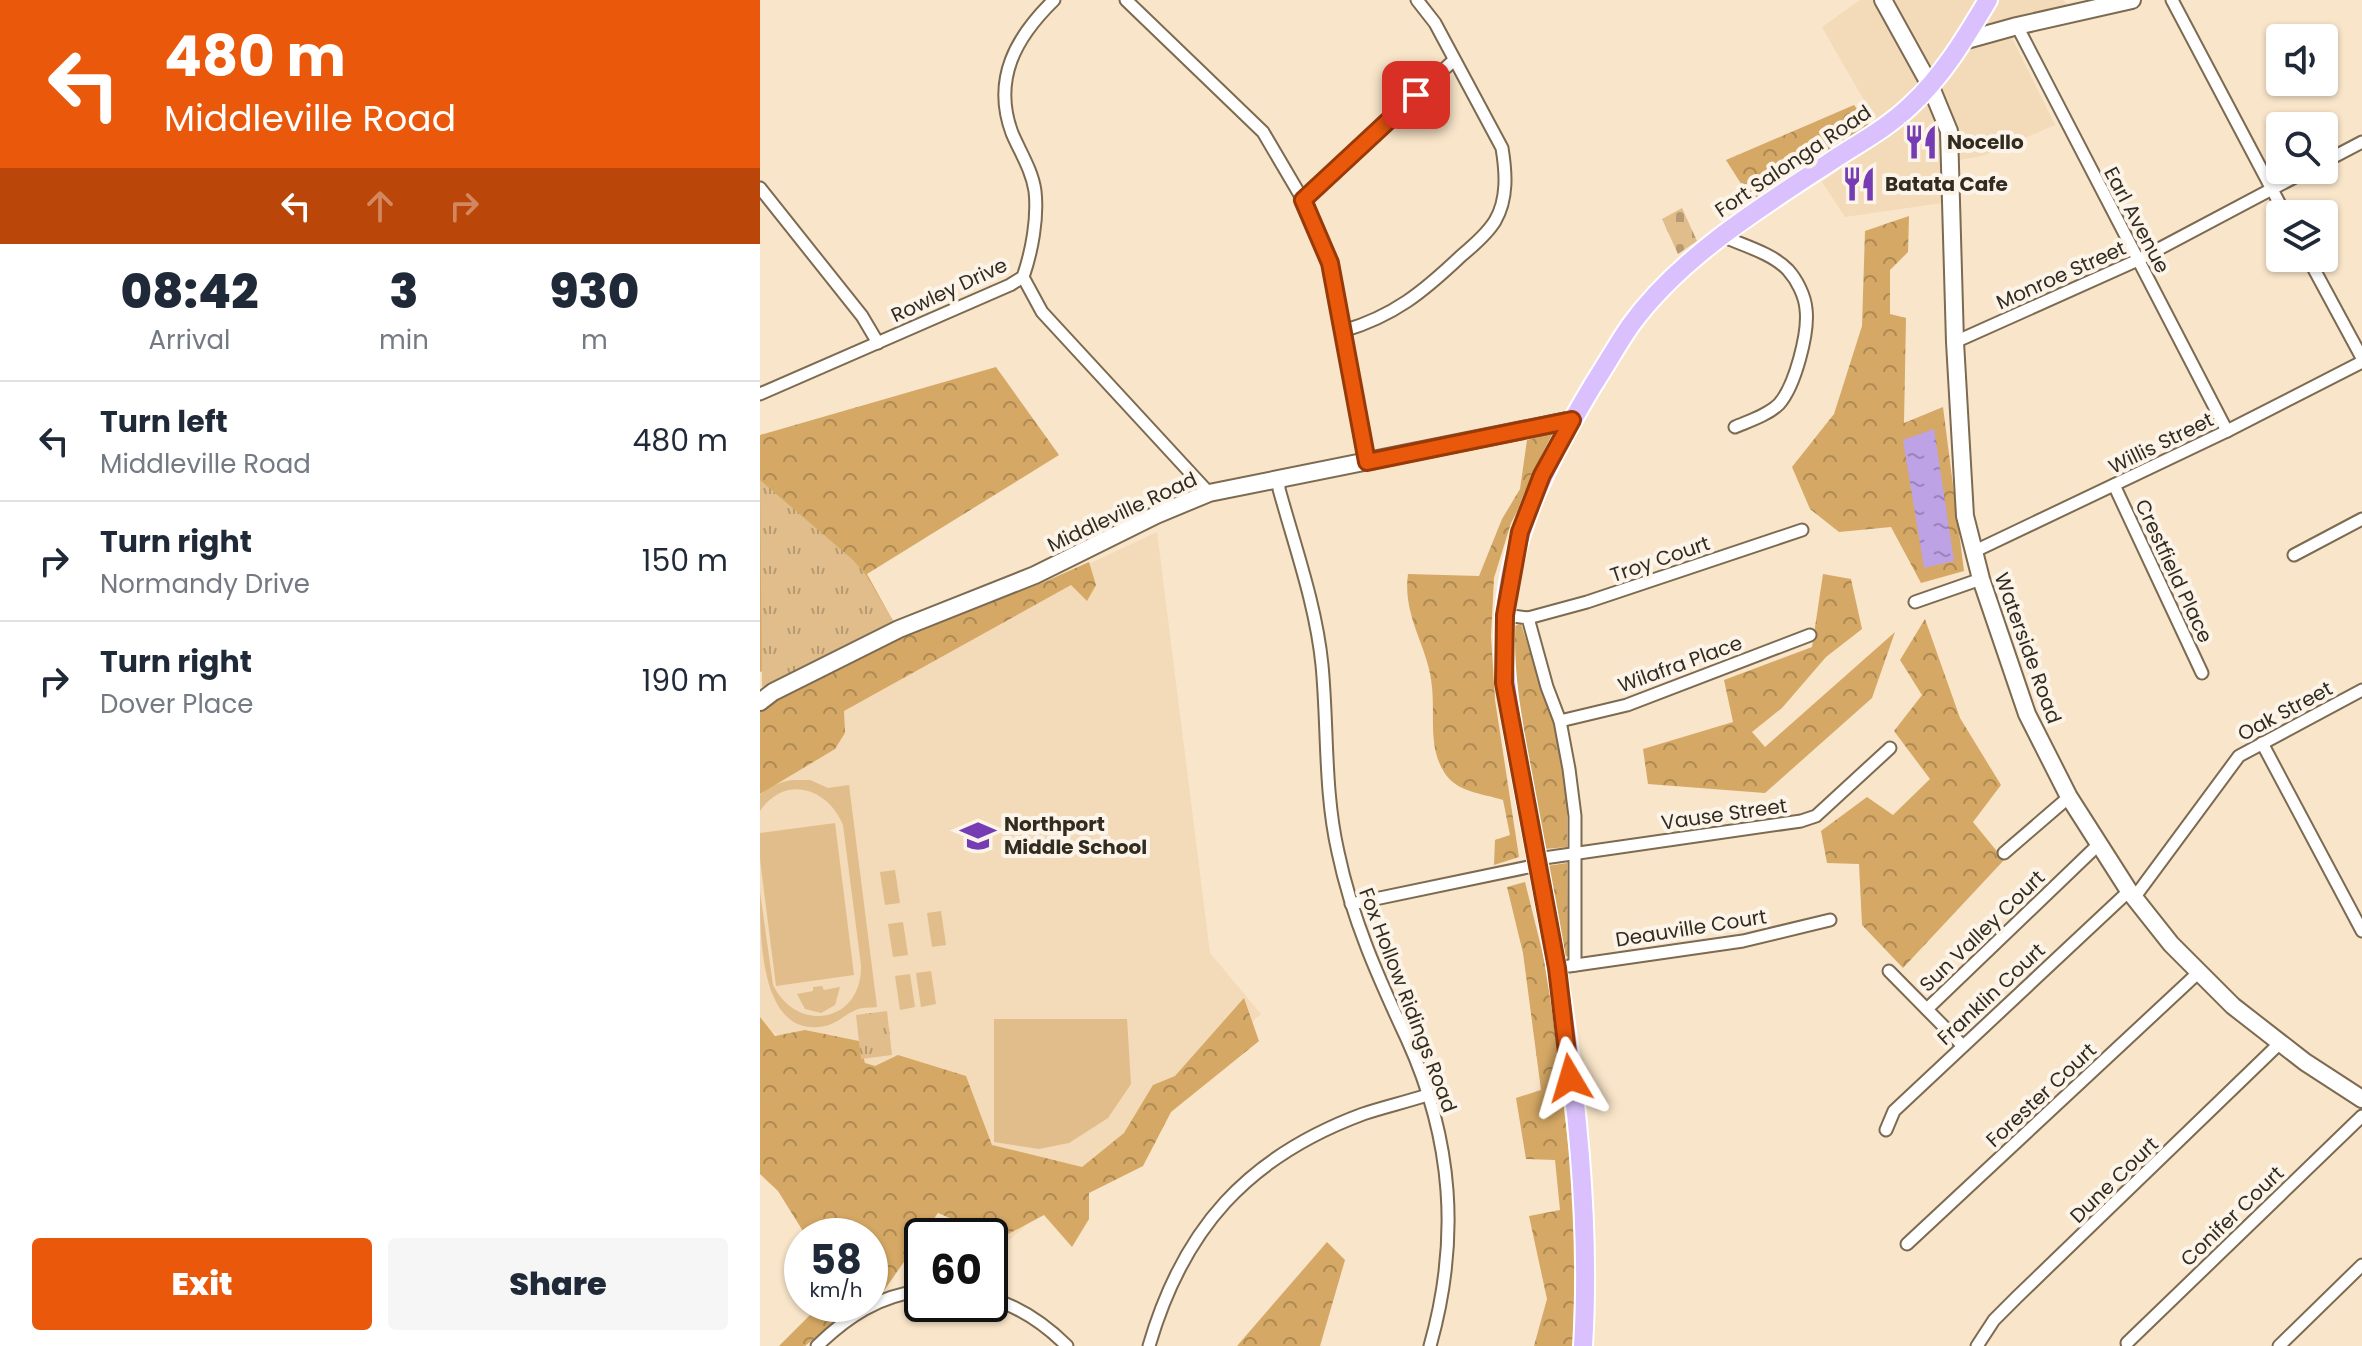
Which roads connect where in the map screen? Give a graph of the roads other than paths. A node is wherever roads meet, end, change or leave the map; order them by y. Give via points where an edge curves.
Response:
1 (1054, 0) edge
2 (1126, 0) edge
3 (1417, 0) edge
4 (1883, 0) edge
5 (1988, 0) edge
6 (2132, 0) edge
7 (2172, 0) edge
8 (2017, 26) junction
9 (1963, 41) junction
10 (1454, 60) junction
11 (1930, 85) junction
12 (2362, 142) edge
13 (2338, 155) edge
14 (2281, 184) edge
15 (760, 188) edge
16 (2272, 189) junction
17 (1303, 200) junction
18 (2278, 200) edge
19 (1722, 236) junction
20 (2138, 260) junction
21 (2315, 272) edge
22 (1023, 277) junction
23 (1343, 331) junction
24 (1955, 342) junction
25 (878, 343) junction
26 (2362, 360) edge
27 (760, 394) edge
28 (1572, 420) junction
29 (1735, 427) dead end
30 (2227, 431) junction
31 (1367, 462) junction
32 (1279, 478) junction
33 (2114, 485) junction
34 (1209, 493) junction
35 (2362, 519) edge
36 (1802, 530) dead end
37 (1973, 552) junction
38 (2294, 555) dead end
39 (1981, 579) junction
40 (1915, 602) dead end
41 (1505, 615) junction
42 (1528, 618) junction
43 (1810, 635) dead end
44 (2202, 673) dead end
45 (2362, 690) edge
46 (760, 702) edge
47 (1560, 721) junction
48 (2262, 743) junction
49 (1890, 748) dead end
50 (2069, 797) junction
51 (2099, 844) junction
52 (1575, 852) junction
53 (2004, 853) dead end
54 (1537, 862) junction
55 (2132, 895) junction
56 (1351, 904) junction
57 (1830, 920) dead end
58 (2362, 931) edge
59 (1566, 966) junction
60 (1889, 971) dead end
61 (2199, 972) junction
62 (1927, 1009) junction
63 (2280, 1043) junction
64 (1962, 1045) junction
65 (1427, 1095) junction
66 (2362, 1099) edge
67 (2362, 1116) edge
68 (1886, 1130) dead end
69 (1907, 1244) dead end
70 (2362, 1265) edge
71 (904, 1294) edge
72 (1008, 1305) edge
73 (2127, 1343) dead end
74 (817, 1346) edge
75 (1067, 1346) edge
76 (1149, 1346) edge
77 (1430, 1346) edge
78 (1583, 1346) edge
79 (1977, 1346) edge
80 (2279, 1346) edge

1 - 22 street via 1017,43 1006,80 1009,123 1035,192
2 - 17 street via 1263,132
3 - 10 street
4 - 11 main road, Waterside Road
5 - 9 main road, Fort Salonga Road
6 - 8 main road
7 - 16 street
8 - 9 main road
8 - 20 street, Earl Avenue
9 - 11 main road, Fort Salonga Road
10 - 17 street
10 - 23 street via 1502,148 1505,195 1496,220 1400,308
11 - 19 main road, Fort Salonga Road via 1889,123
11 - 24 main road, Waterside Road via 1949,131
12 - 13 street
14 - 16 street, Monroe Street
15 - 25 street
16 - 18 street
16 - 20 street, Monroe Street
17 - 23 street via 1330,263
19 - 28 main road, Fort Salonga Road via 1633,322
19 - 29 street via 1787,269 1806,309 1792,384 1766,414
20 - 24 street, Monroe Street
20 - 30 street, Earl Avenue
21 - 26 street
22 - 25 street, Rowley Drive
22 - 34 street, Rowley Drive via 1042,312
23 - 31 street
24 - 37 main road, Waterside Road via 1965,516
25 - 27 street, Rowley Drive
26 - 30 street, Willis Street
28 - 31 main road, Middleville Road
28 - 41 main road, Fort Salonga Road via 1542,475 1520,532
30 - 33 street, Willis Street
31 - 32 main road, Middleville Road
32 - 34 main road, Middleville Road
32 - 56 street, Fox Hollow Ridings Road via 1317,629 1330,814
33 - 37 street, Willis Street
33 - 44 street, Crestfield Place
34 - 46 main road, Middleville Road via 1035,575 899,629
35 - 38 street
36 - 42 street, Troy Court
37 - 39 main road, Waterside Road
39 - 40 street
39 - 50 main road, Waterside Road via 2027,714
41 - 42 street
41 - 54 main road, Fort Salonga Road via 1504,683
42 - 47 street, Fort Salonga Road
43 - 47 street, Wilafra Place via 1627,705
45 - 48 street, Oak Street
47 - 52 street, Fort Salonga Road via 1575,816
48 - 55 street, Oak Street via 2229,766
48 - 58 street
49 - 52 street, Vause Street via 1808,819
50 - 51 main road, Waterside Road
50 - 53 street
51 - 55 main road, Waterside Road
51 - 62 street, Sun Valley Court
52 - 54 street, Vause Street
52 - 59 street, Fort Salonga Road
54 - 56 street, Vause Street
54 - 59 main road, Fort Salonga Road
55 - 61 main road, Waterside Road
55 - 64 street, Franklin Court
56 - 65 street, Fox Hollow Ridings Road
57 - 59 street, Deauville Court via 1743,941
59 - 78 main road, Fort Salonga Road via 1583,1208
60 - 62 street
61 - 63 main road, Waterside Road
61 - 69 street, Forester Court
62 - 64 street, Sun Valley Court
63 - 66 main road, Waterside Road
63 - 79 street, Dune Court via 2017,1297
64 - 68 street, Franklin Court via 1894,1111
65 - 76 street via 1318,1134 1248,1179 1182,1259
65 - 77 street, Fox Hollow Ridings Road via 1444,1158 1450,1220 1444,1290
67 - 73 street, Conifer Court
70 - 80 street
71 - 74 street via 853,1314
72 - 75 street

